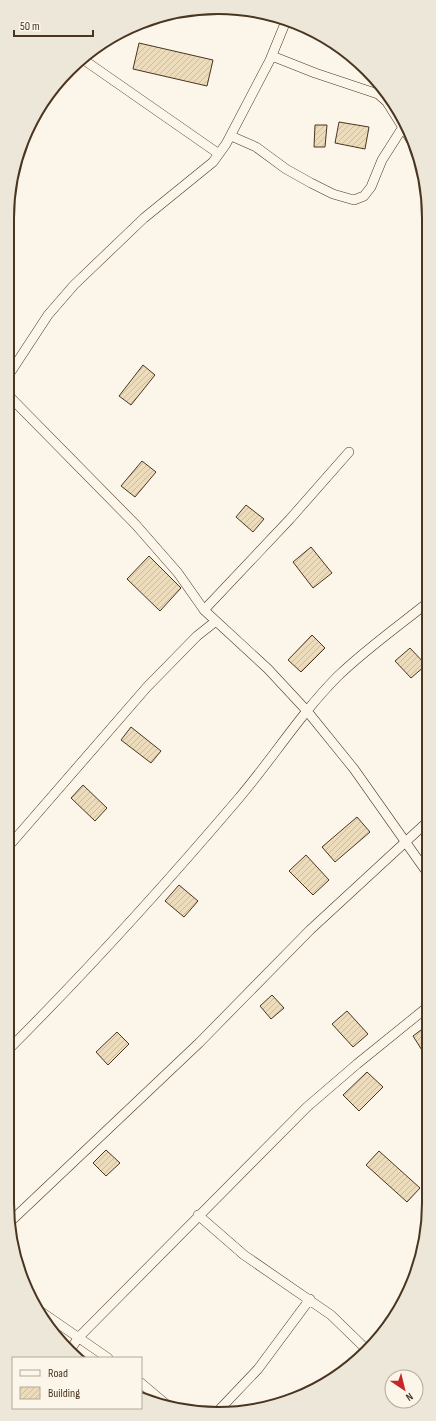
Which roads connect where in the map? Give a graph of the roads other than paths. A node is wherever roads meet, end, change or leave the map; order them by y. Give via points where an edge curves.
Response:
1 (284, 25) edge
2 (272, 56) junction
3 (87, 62) edge
4 (384, 99) edge
5 (402, 129) edge
6 (230, 136) junction
7 (219, 154) junction
8 (14, 367) edge
9 (14, 401) edge
10 (349, 452) dead end
11 (422, 607) edge
12 (204, 610) junction
13 (216, 621) junction
14 (306, 711) junction
15 (422, 827) edge
16 (14, 840) edge
17 (406, 842) junction
18 (422, 865) edge
19 (422, 1011) edge
20 (14, 1044) edge
21 (198, 1215) junction
22 (14, 1218) edge
23 (310, 1299) junction
24 (49, 1318) edge
25 (79, 1337) junction
26 (73, 1346) edge
27 (363, 1346) edge
28 (107, 1357) edge
29 (142, 1384) edge
30 (159, 1398) edge
31 (222, 1407) edge

1 - 2 street
2 - 4 street via 378,94
2 - 6 street
3 - 7 street
5 - 6 street via 382,160 371,187 364,196 354,200 333,194 311,183 256,147
6 - 7 street
7 - 8 street via 214,162 193,180 144,218 74,285 48,315
9 - 12 street via 136,525 178,573
10 - 12 street
11 - 14 street via 339,676
12 - 13 street
13 - 14 street via 268,669
13 - 16 street via 197,636 148,687
14 - 17 street via 354,769
14 - 20 street via 240,796 192,851 62,996
15 - 17 street
17 - 18 street
17 - 22 street via 310,930 199,1043
19 - 21 street via 307,1107
21 - 23 street via 244,1255
21 - 25 street
23 - 27 street
23 - 31 street via 258,1368
24 - 25 street
25 - 26 street
25 - 28 street
29 - 30 street

